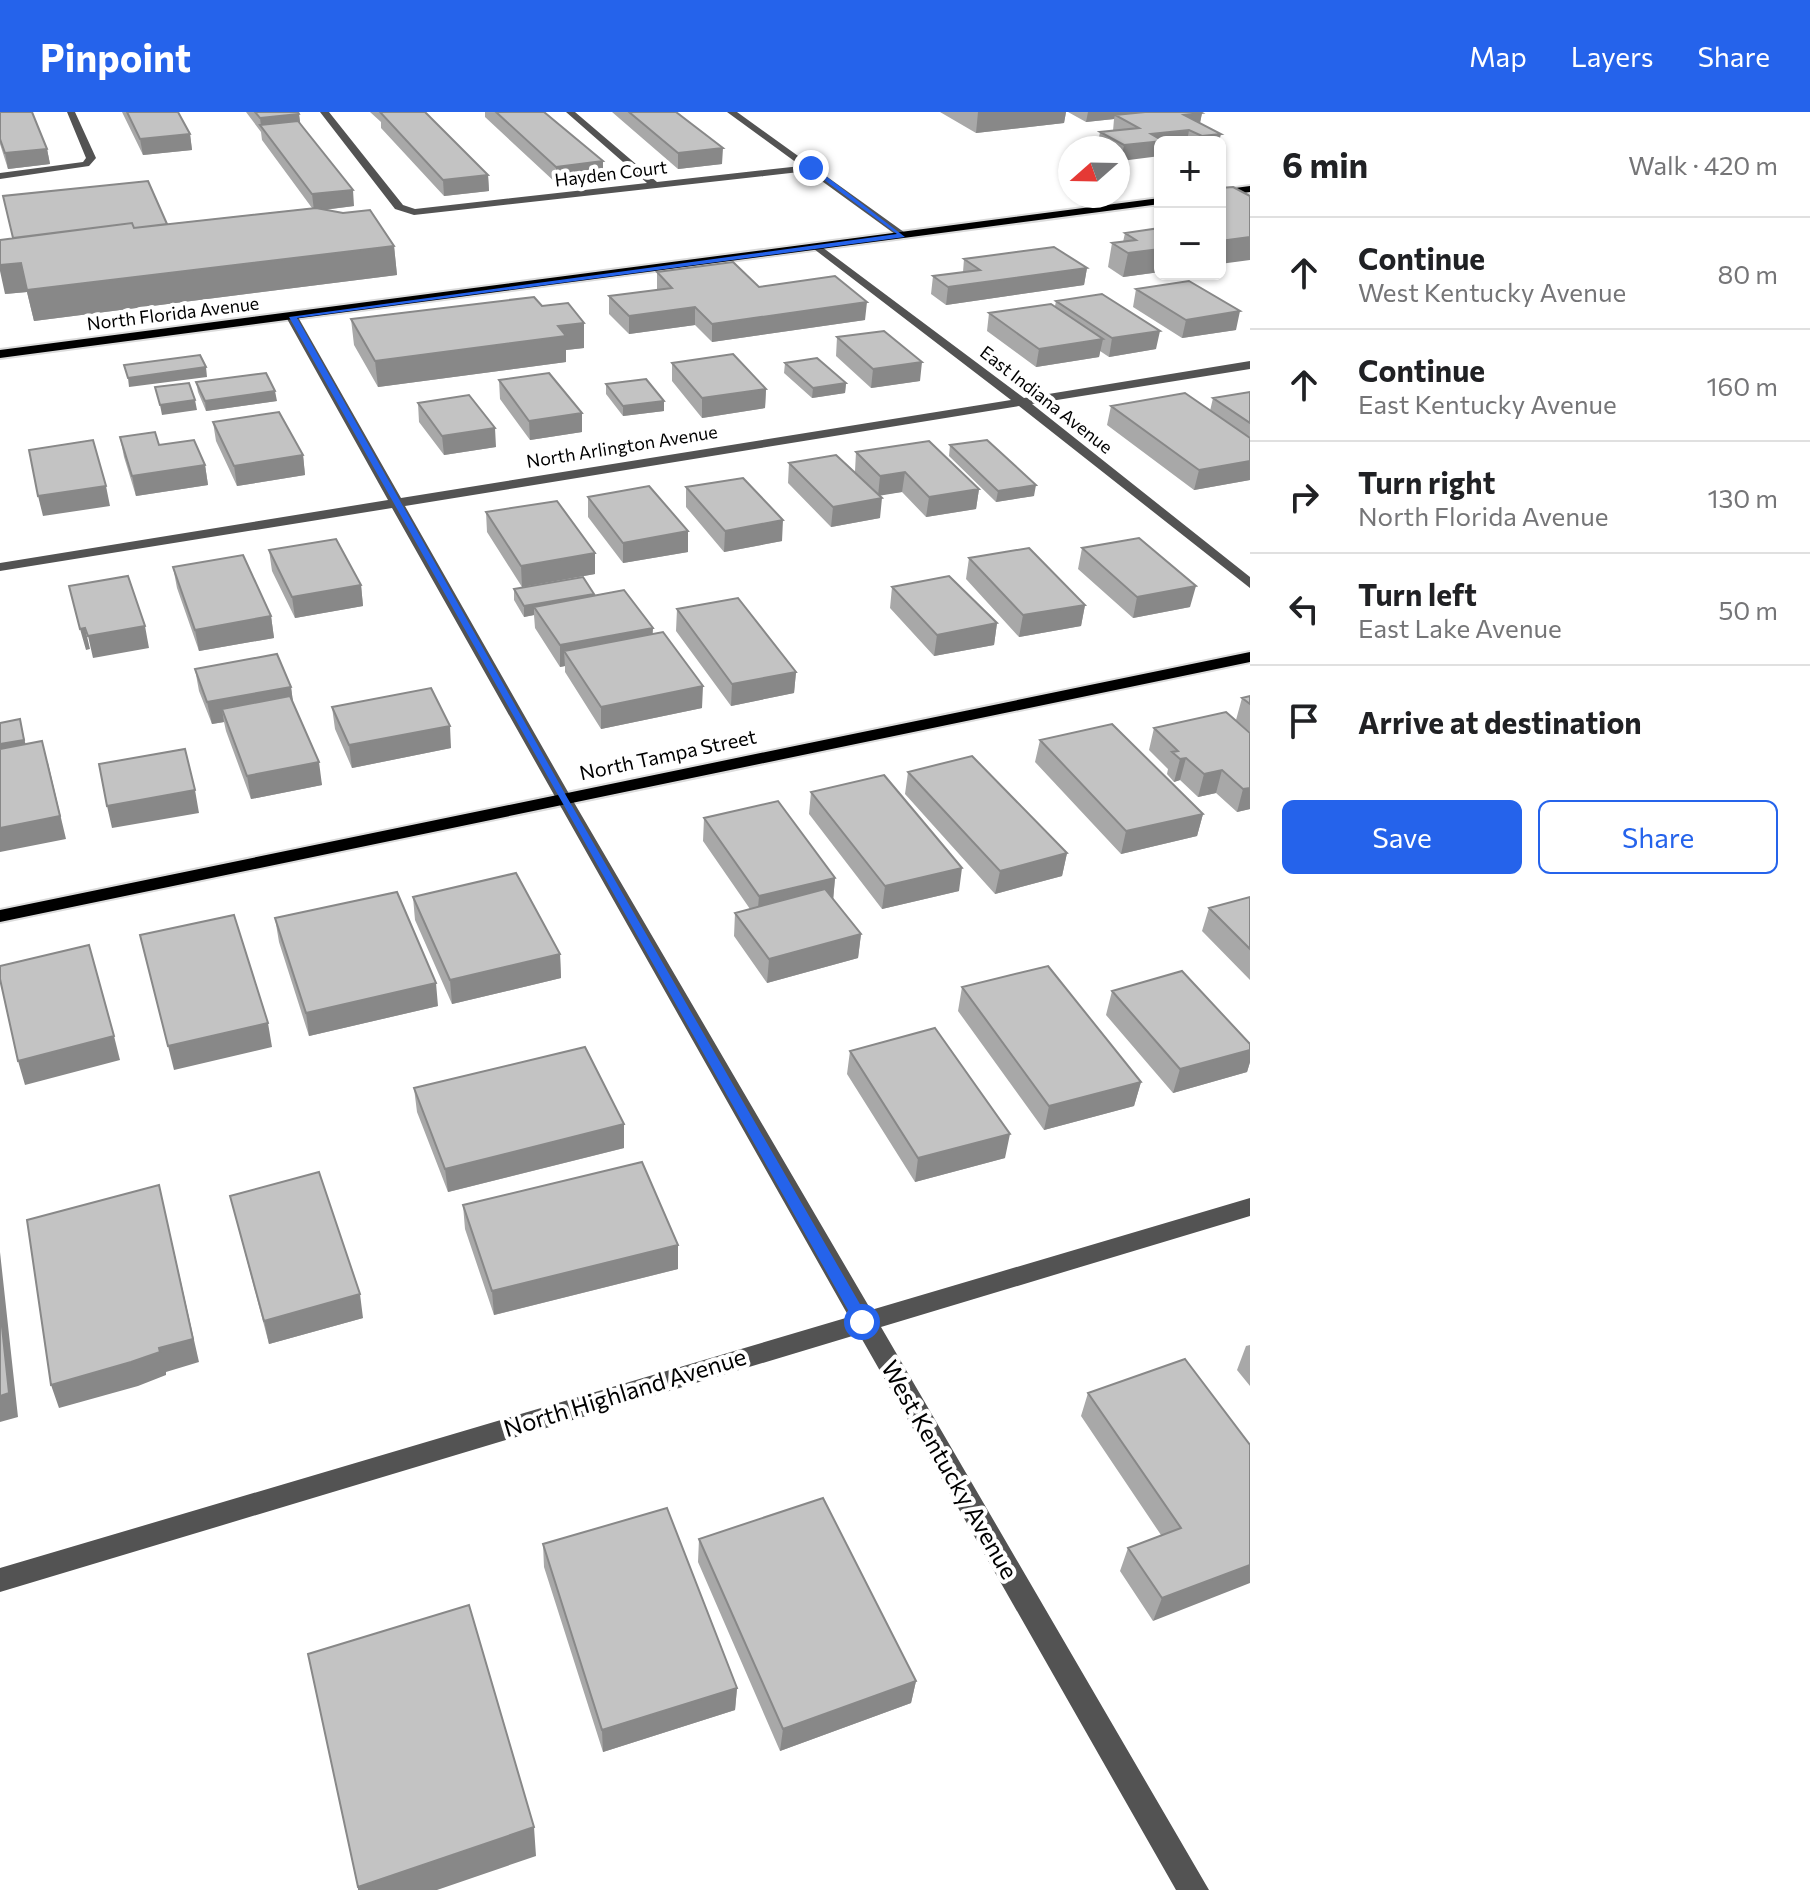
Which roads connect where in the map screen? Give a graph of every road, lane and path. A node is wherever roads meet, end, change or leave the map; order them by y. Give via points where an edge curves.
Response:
1 (71, 112) edge
2 (324, 112) edge
3 (570, 112) edge
4 (731, 112) edge
5 (811, 168) junction
6 (0, 176) edge
7 (655, 185) junction
8 (1250, 189) edge
9 (1226, 192) edge
10 (1154, 202) edge
11 (903, 235) junction
12 (818, 247) junction
13 (292, 317) junction
14 (0, 354) edge
15 (1250, 365) edge
16 (1022, 402) junction
17 (398, 501) junction
18 (0, 567) edge
19 (1250, 584) edge
20 (1250, 657) edge
21 (563, 799) junction
22 (0, 916) edge
23 (1250, 1207) edge
24 (862, 1322) junction
25 (0, 1580) edge
26 (1193, 1890) edge

1 - 6 street via 91,158 86,164
2 - 7 street, Hayden Court via 399,207 414,212
3 - 7 street
4 - 5 street
5 - 7 street, Hayden Court
5 - 11 street
8 - 9 main road
10 - 11 main road, North Florida Avenue
11 - 12 main road, North Florida Avenue
12 - 13 main road, North Florida Avenue
12 - 16 street, East Indiana Avenue
13 - 14 main road, North Florida Avenue
13 - 17 street, West Kentucky Avenue
15 - 16 street, North Arlington Avenue
16 - 17 street, North Arlington Avenue
16 - 19 street, East Indiana Avenue
17 - 18 street, North Arlington Avenue
17 - 21 street, West Kentucky Avenue
20 - 21 main road, North Tampa Street
21 - 22 main road, North Tampa Street
21 - 24 street, West Kentucky Avenue
23 - 24 street, North Highland Avenue
24 - 25 street, North Highland Avenue
24 - 26 street, West Kentucky Avenue

